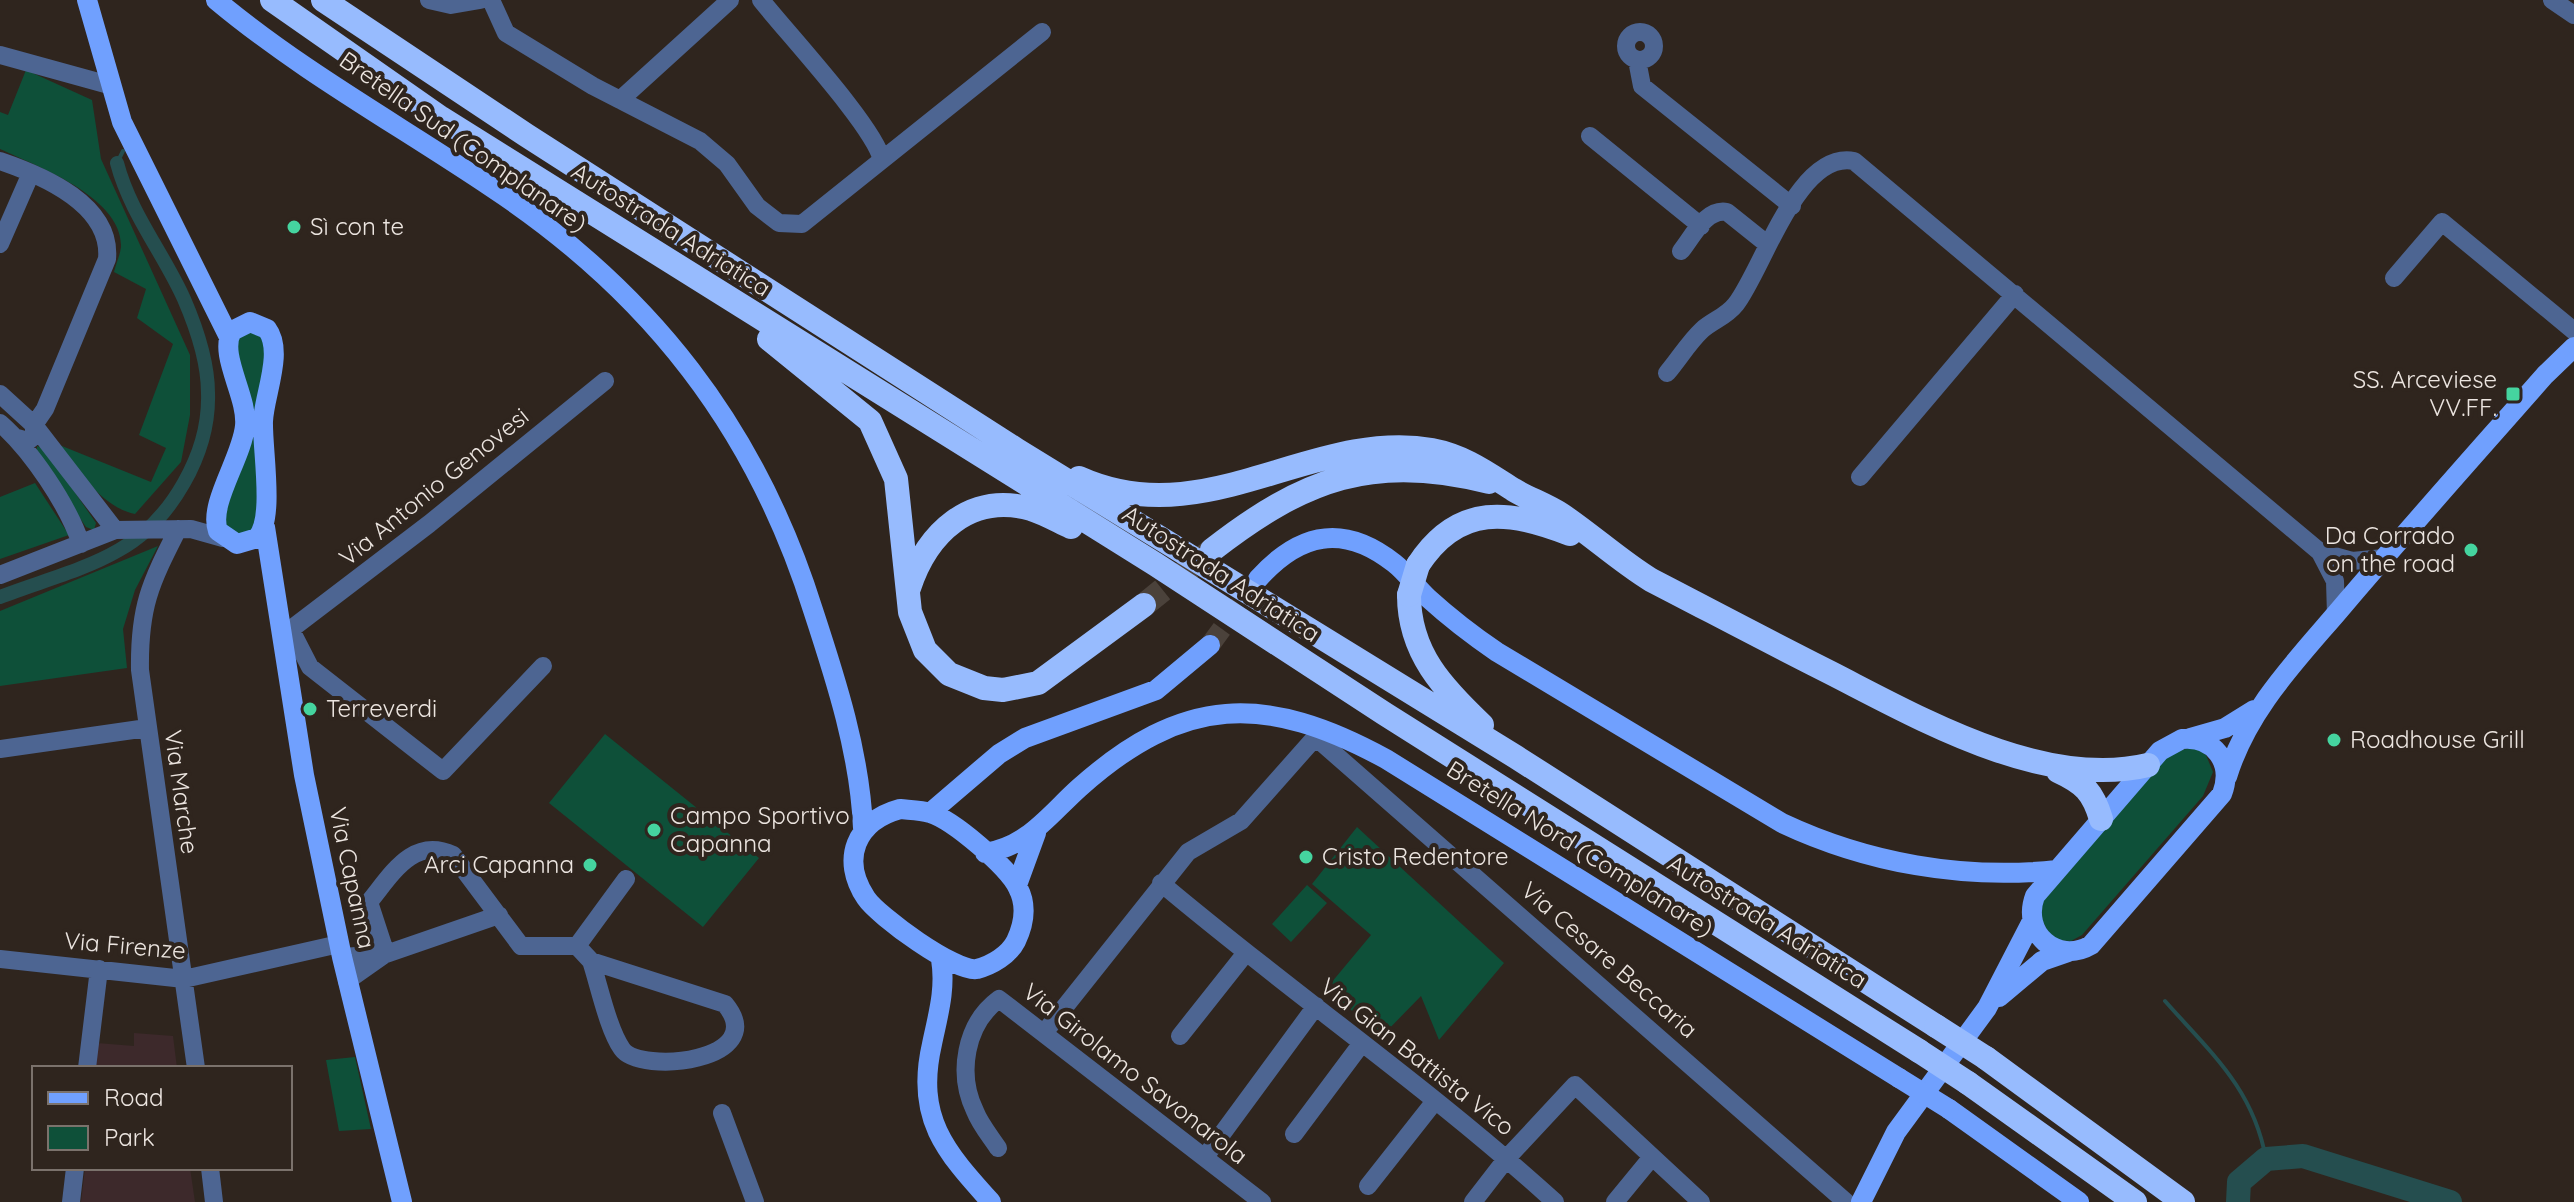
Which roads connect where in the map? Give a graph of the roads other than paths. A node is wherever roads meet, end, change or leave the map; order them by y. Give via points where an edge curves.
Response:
1 (87, 0) edge
2 (216, 0) edge
3 (272, 0) edge
4 (323, 0) edge
5 (429, 0) edge
6 (480, 0) edge
7 (491, 0) edge
8 (730, 0) edge
9 (761, 0) edge
10 (2552, 0) edge
11 (2574, 15) edge
12 (1042, 32) dead end
13 (0, 55) edge
14 (1637, 60) dead end
15 (109, 85) junction
16 (620, 100) junction
17 (1590, 136) dead end
18 (882, 160) junction
19 (0, 161) edge
20 (31, 173) junction
21 (1792, 206) junction
22 (1701, 226) junction
23 (0, 244) edge
24 (1767, 244) junction
25 (1681, 251) dead end
26 (689, 275) junction
27 (2394, 278) dead end
28 (2015, 294) junction
29 (236, 330) junction
30 (2574, 331) edge
31 (2574, 347) edge
32 (1667, 373) dead end
33 (605, 381) dead end
34 (0, 394) edge
35 (0, 423) edge
36 (34, 425) junction
37 (9, 442) edge
38 (1017, 450) junction
39 (1860, 477) dead end
40 (1518, 492) junction
41 (215, 515) junction
42 (265, 527) junction
43 (185, 529) junction
44 (115, 530) junction
45 (223, 538) junction
46 (81, 544) junction
47 (244, 544) junction
48 (1599, 544) junction
49 (1212, 550) tunnel mouth
50 (2320, 552) junction
51 (2384, 558) junction
52 (271, 560) junction
53 (1155, 564) junction
54 (0, 575) edge
55 (1258, 579) tunnel mouth
56 (908, 590) junction
57 (1144, 605) tunnel mouth
58 (2336, 615) junction
59 (287, 633) junction
60 (1210, 645) tunnel mouth
61 (543, 666) dead end
62 (2258, 708) junction
63 (147, 728) junction
64 (2190, 738) junction
65 (0, 749) edge
66 (1516, 757) junction
67 (2034, 760) junction
68 (2148, 765) junction
69 (859, 777) junction
70 (2227, 777) junction
71 (964, 787) junction
72 (900, 809) junction
73 (930, 813) junction
74 (2101, 819) junction
75 (863, 828) junction
76 (958, 829) junction
77 (1036, 831) junction
78 (985, 853) junction
79 (2057, 870) junction
80 (1994, 874) junction
81 (626, 879) dead end
82 (1161, 883) junction
83 (1017, 885) junction
84 (2032, 912) junction
85 (499, 915) junction
86 (577, 946) junction
87 (340, 951) junction
88 (2068, 952) junction
89 (386, 954) junction
90 (1245, 954) junction
91 (0, 959) edge
92 (941, 959) junction
93 (591, 961) junction
94 (99, 969) junction
95 (975, 969) junction
96 (184, 979) junction
97 (347, 981) junction
98 (941, 1004) junction
99 (1316, 1006) junction
100 (1987, 1008) junction
101 (1044, 1033) junction
102 (1180, 1036) dead end
103 (1362, 1043) junction
104 (87, 1066) edge
105 (196, 1066) edge
106 (1435, 1101) junction
107 (722, 1113) dead end
108 (1294, 1134) dead end
109 (998, 1148) dead end
110 (1205, 1157) junction
111 (1652, 1157) junction
112 (1507, 1158) junction
113 (75, 1170) edge
114 (210, 1170) edge
115 (1368, 1186) dead end
116 (2177, 1197) edge
117 (71, 1202) edge
118 (214, 1202) edge
119 (402, 1202) edge
120 (755, 1202) edge
121 (991, 1202) edge
122 (1262, 1202) edge
123 (1473, 1202) edge
124 (1555, 1202) edge
125 (1615, 1202) edge
126 (1701, 1202) edge
127 (1846, 1202) edge
128 (1861, 1202) edge
129 (2079, 1202) edge
130 (2135, 1202) edge

1 - 15 main road
2 - 69 main road, Bretella Sud (Complanare) via 495,189 571,247 640,309 690,366 735,430 797,557
3 - 26 highway, Autostrada Adriatica via 441,118
4 - 38 highway, Autostrada Adriatica
5 - 6 street via 451,5
7 - 16 street via 506,33
8 - 16 street
9 - 18 street via 859,120
10 - 11 street
12 - 18 street
13 - 15 street
14 - 21 street via 1642,86
15 - 29 main road via 138,158 216,309
16 - 18 street via 700,141 727,164 757,206 790,226 802,224
17 - 22 street
19 - 20 street
20 - 23 street
20 - 36 street via 94,214 109,244 45,409
21 - 24 street
21 - 28 street via 1820,168 1842,159 1854,161
22 - 24 street via 1712,213 1723,211
22 - 25 street
24 - 32 street via 1737,303 1703,329
26 - 53 highway, Autostrada Adriatica
26 - 56 highway via 870,421 896,479
27 - 30 street via 2442,222
28 - 39 street
28 - 50 street
29 - 41 main road via 227,351 246,418 241,450
29 - 42 main road, Via Capanna via 262,326 274,340 263,418
31 - 51 main road
33 - 59 street, Via Antonio Genovesi
34 - 36 street
35 - 37 street
36 - 37 street via 24,424
36 - 44 street
37 - 46 street via 74,524
38 - 40 highway via 1099,485 1169,494 1237,486 1359,450 1417,448 1464,458
38 - 66 highway, Autostrada Adriatica
40 - 48 highway
40 - 49 highway via 1441,472 1367,472 1289,497
41 - 43 street
41 - 45 main road
42 - 47 main road
42 - 52 main road, Via Capanna
43 - 44 street
43 - 45 street
43 - 63 street, Via Marche via 148,588 142,611 140,670
44 - 46 street
45 - 47 main road
46 - 54 street
47 - 52 main road
48 - 66 highway, bridge via 1530,519 1497,515 1454,528 1418,565 1409,595 1409,621 1419,651 1436,679
48 - 67 highway via 1651,580 1937,728
50 - 51 street via 2352,561
50 - 58 street via 2335,581
51 - 58 main road
52 - 59 main road, Via Capanna
53 - 56 highway via 1033,509 988,506 966,512 939,532
53 - 130 highway, Autostrada Adriatica, bridge via 1919,1051
55 - 80 main road via 1281,554 1302,543 1350,539 1369,546 1395,563 1460,627 1497,652 1782,823 1830,845 1881,859
56 - 57 highway via 915,629 936,662 965,682 1003,690 1054,675
58 - 62 main road
59 - 61 street via 310,667 443,771
59 - 87 main road, Via Capanna via 304,775
60 - 71 main road via 1156,690 1025,738
62 - 64 main road via 2225,728
62 - 70 main road
63 - 65 street
63 - 96 street, Via Marche
64 - 68 main road via 2167,745
64 - 70 main road via 2214,747
66 - 116 highway, Autostrada Adriatica, bridge via 1986,1058
67 - 68 highway via 2115,772
67 - 74 highway via 2083,782
68 - 74 main road
69 - 72 main road
69 - 75 main road, Bretella Sud (Complanare)
70 - 88 main road via 2218,801 2098,939
71 - 73 main road
71 - 76 main road
72 - 73 main road
72 - 75 main road via 879,815
73 - 76 main road
74 - 79 main road
75 - 92 main road via 855,876 867,901
76 - 78 main road
77 - 78 main road, Bretella Nord (Complanare) via 1017,844
77 - 83 main road, Bretella Nord (Complanare)
77 - 129 main road, Bretella Nord (Complanare), bridge via 1117,756 1166,726 1209,714 1257,713 1300,720 1386,759 1949,1109
78 - 83 main road
79 - 80 main road
79 - 84 main road
80 - 84 main road via 2014,885
81 - 86 street
82 - 90 street, Via Gian Battista Vico
82 - 101 street, Via Cesare Beccaria
82 - 127 street, Via Cesare Beccaria via 1188,852 1241,821 1312,741 1321,742
83 - 95 main road via 1024,905 1022,929 1013,947 996,962
84 - 88 main road via 2044,943
84 - 100 main road
85 - 86 street via 521,946
85 - 89 street
85 - 89 street via 453,855 438,848 421,849 405,858 369,902
86 - 93 street
87 - 89 street, Via Firenze
87 - 96 street, Via Firenze
87 - 97 main road, Via Capanna
88 - 100 main road via 2042,961
89 - 97 street
90 - 99 street, Via Gian Battista Vico
90 - 102 street
91 - 94 street, Via Firenze
92 - 95 main road
92 - 98 main road
93 - 93 street via 725,1004 735,1016 729,1045 714,1053 649,1062 632,1059 621,1048
94 - 96 street, Via Firenze
94 - 104 street
95 - 98 main road
96 - 105 street, Via Marche
97 - 119 main road, Via Capanna
98 - 121 main road via 927,1100 934,1129 948,1154
99 - 103 street, Via Gian Battista Vico
99 - 110 street
100 - 128 main road via 1911,1109
101 - 109 street, Via Girolamo Savonarola via 999,999 984,1010 969,1036 968,1089 974,1110
101 - 110 street, Via Girolamo Savonarola
103 - 106 street, Via Gian Battista Vico
103 - 108 street
106 - 112 street, Via Gian Battista Vico
106 - 115 street
107 - 120 street
110 - 122 street, Via Girolamo Savonarola
111 - 112 street via 1575,1085
111 - 125 street
111 - 126 street
112 - 123 street
112 - 124 street, Via Gian Battista Vico
113 - 117 street
114 - 118 street

